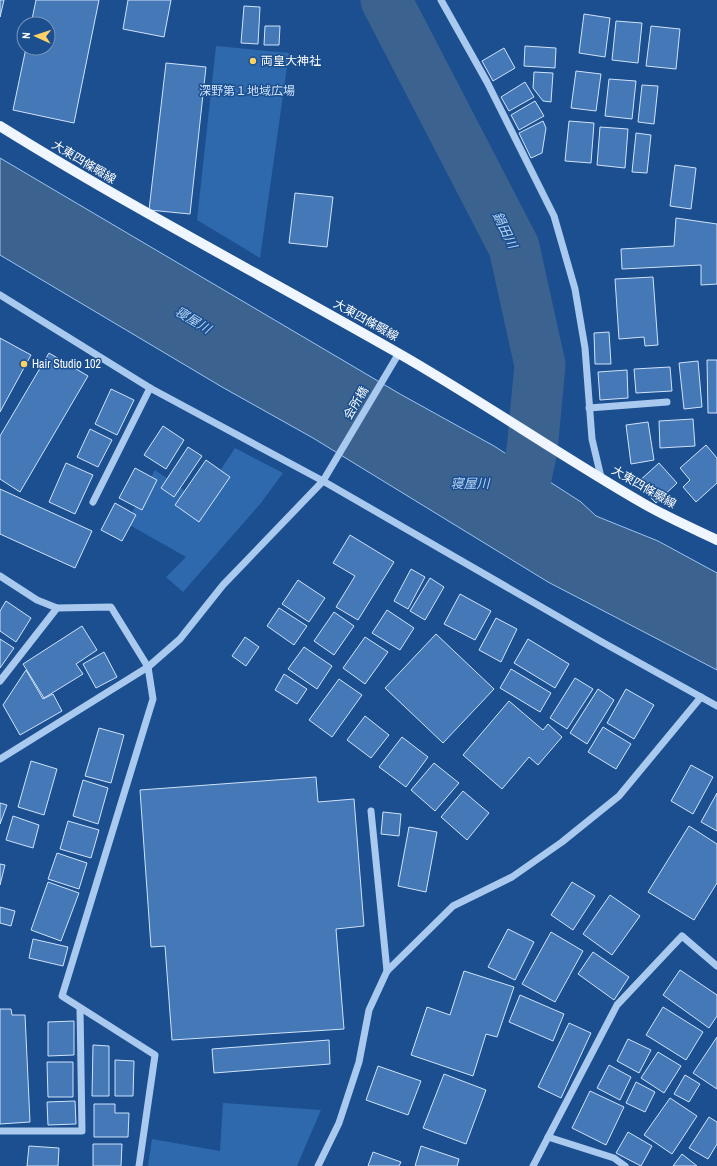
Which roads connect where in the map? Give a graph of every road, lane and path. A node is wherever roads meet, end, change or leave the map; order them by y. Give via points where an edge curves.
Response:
1 (441, 0) edge
2 (0, 126) edge
3 (0, 295) edge
4 (399, 353) junction
5 (150, 388) junction
6 (667, 402) dead end
7 (589, 408) junction
8 (601, 477) junction
9 (323, 481) junction
10 (93, 502) dead end
11 (717, 540) edge
12 (0, 576) edge
13 (57, 608) junction
14 (148, 667) junction
15 (0, 681) edge
16 (701, 697) junction
17 (717, 706) edge
18 (0, 759) edge
19 (372, 811) dead end
20 (717, 966) edge
21 (388, 971) junction
22 (80, 1008) junction
23 (0, 1130) edge
24 (548, 1136) junction
25 (139, 1166) edge
26 (318, 1166) edge
27 (533, 1166) edge
28 (625, 1166) edge

1 - 7 street via 554,216 575,288 585,348
2 - 4 main road, 大東四條畷線 via 77,174
3 - 5 street
4 - 8 main road, 大東四條畷線 via 496,410
4 - 9 street, 会所橋
5 - 9 street
5 - 10 street
6 - 7 street
7 - 8 street via 592,439
8 - 11 main road, 大東四條畷線 via 648,506
9 - 14 street, 会所橋 via 223,585 180,638
9 - 16 street
12 - 13 street via 37,600
13 - 14 street via 111,607
13 - 15 street
14 - 18 street, 会所橋
14 - 22 street via 153,699 62,996
16 - 17 street
16 - 21 street via 619,796 562,842 512,877 453,906
19 - 21 street
20 - 24 street via 682,936 617,1005
21 - 26 street via 369,1010 359,1062 339,1123
22 - 23 street via 82,1131
22 - 25 street via 155,1055
24 - 27 street
24 - 28 street via 614,1158

